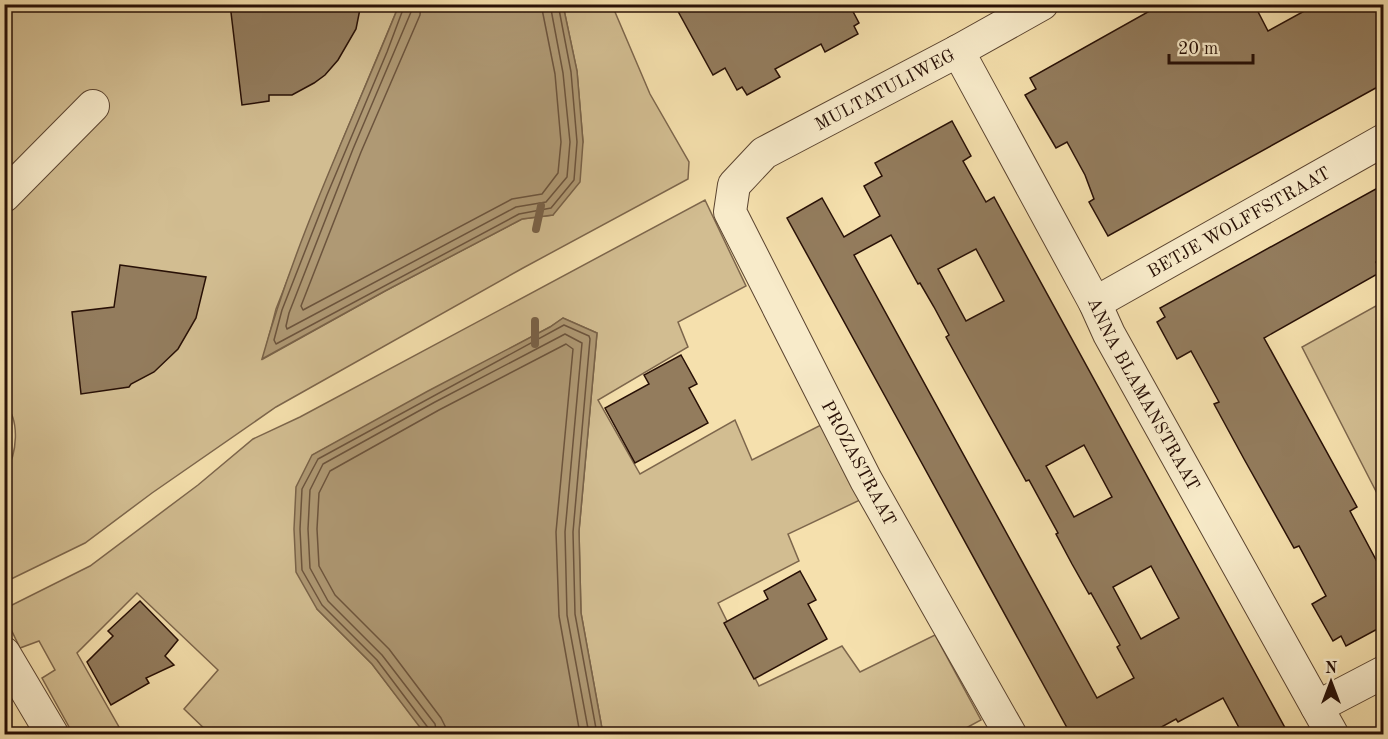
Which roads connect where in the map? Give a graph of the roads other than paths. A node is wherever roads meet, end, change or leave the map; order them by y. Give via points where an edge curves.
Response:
1 (1042, 4) edge
2 (958, 51) junction
3 (93, 106) dead end
4 (1383, 140) edge
5 (734, 185) joint
6 (4, 196) edge
7 (1095, 303) junction
8 (4, 652) edge
9 (1383, 672) edge
10 (1317, 707) junction
11 (52, 735) edge
12 (1010, 735) edge
13 (1332, 735) edge

1 - 2 street, MULTATULIWEG
2 - 5 street, MULTATULIWEG via 764,153
2 - 7 street, ANNA BLAMANSTRAAT
3 - 6 street
4 - 7 street, BETJE WOLFFSTRAAT
5 - 12 street, PROZASTRAAT via 730,212 740,232 866,480
7 - 10 street, ANNA BLAMANSTRAAT
8 - 11 street
9 - 10 street
10 - 13 street, ANNA BLAMANSTRAAT

